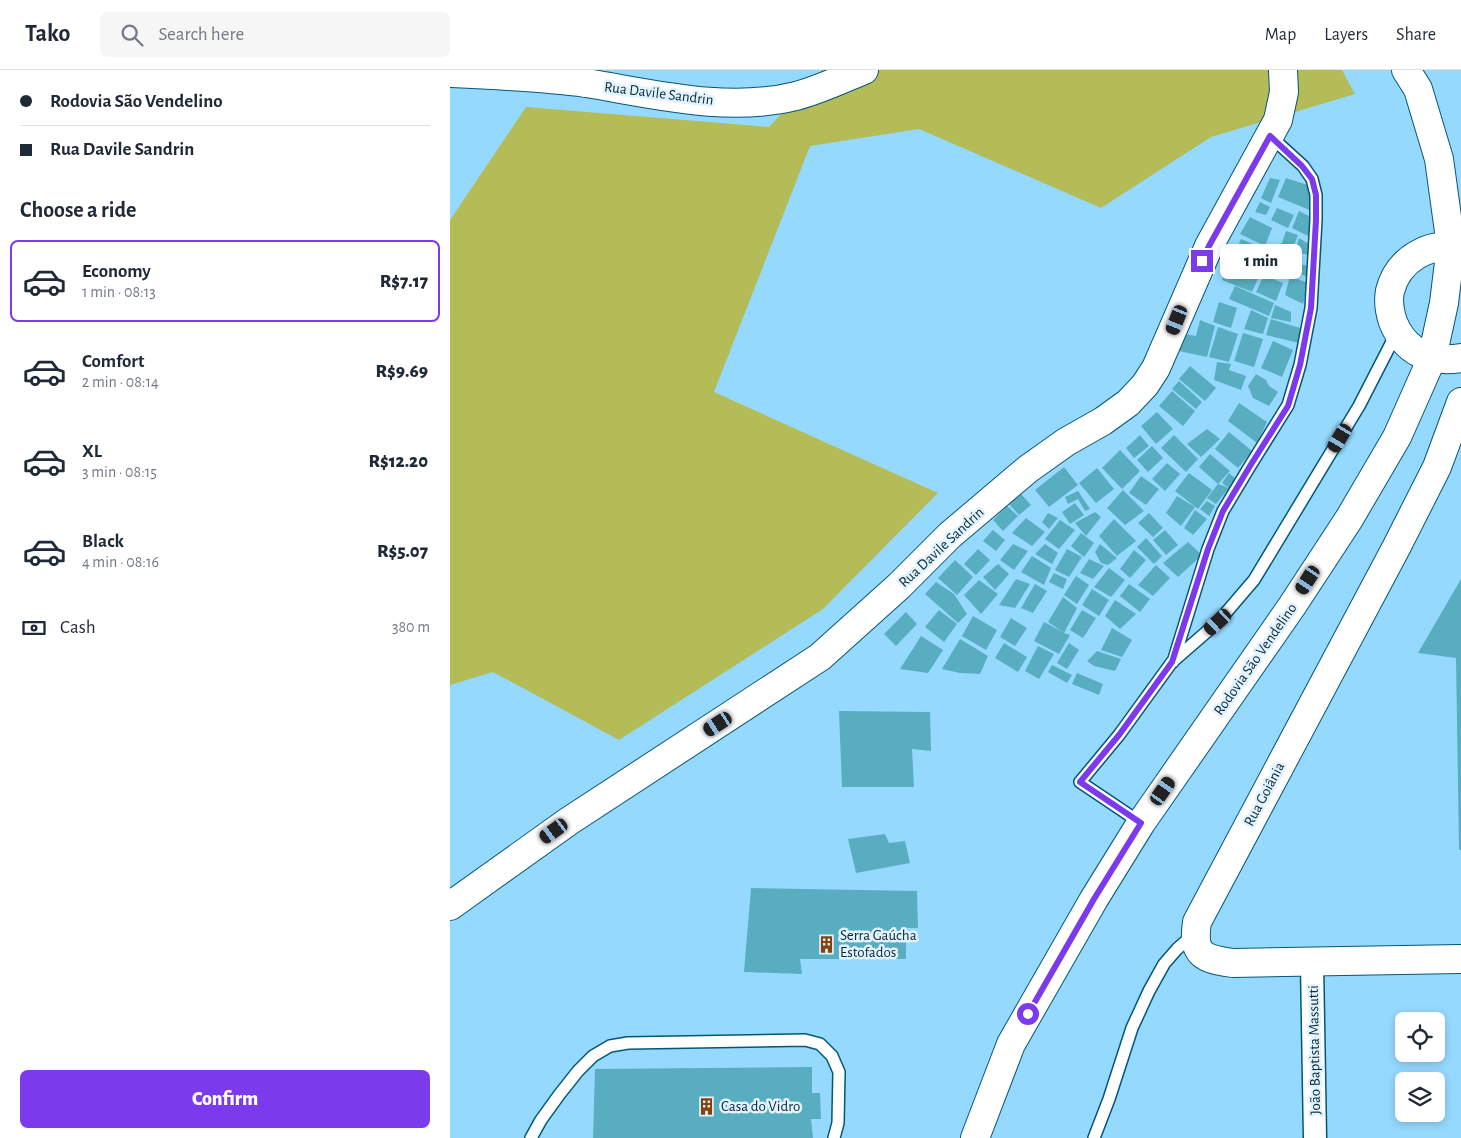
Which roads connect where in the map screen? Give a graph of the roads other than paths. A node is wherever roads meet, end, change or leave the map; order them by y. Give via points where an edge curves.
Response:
1 (864, 70) edge
2 (1283, 70) edge
3 (1406, 70) edge
4 (450, 72) edge
5 (1270, 136) junction
6 (1456, 247) edge
7 (1397, 332) junction
8 (1432, 358) junction
9 (1461, 358) edge
10 (1461, 402) edge
11 (1172, 662) junction
12 (1141, 823) junction
13 (450, 906) edge
14 (1195, 934) junction
15 (1461, 959) edge
16 (1312, 963) junction
17 (530, 1138) edge
18 (834, 1138) edge
19 (975, 1138) edge
20 (1094, 1138) edge
21 (1315, 1138) edge

1 - 4 main road, Rua Davile Sandrin via 796,96 735,102 659,96 585,83
2 - 5 main road, Rua Davile Sandrin via 1284,92 1278,120
3 - 6 main road, Rodovia São Vendelino via 1418,89 1439,159
5 - 11 lane via 1302,166 1312,179 1316,195 1311,308 1288,406 1223,511
5 - 13 main road, Rua Davile Sandrin via 1209,246 1156,368 1128,403 1028,469 950,535 820,657 569,821
6 - 7 main road via 1424,251 1412,257 1398,272 1390,292 1390,313
6 - 8 main road, Rodovia São Vendelino
7 - 8 main road via 1418,353
7 - 11 lane via 1359,406 1254,580 1218,622
8 - 9 main road
8 - 12 main road, Rodovia São Vendelino via 1396,437 1349,519
10 - 14 main road, Rua Goiânia via 1436,467 1396,548 1197,922
11 - 12 lane via 1080,782
12 - 19 main road, Rodovia São Vendelino via 1011,1044
14 - 16 main road via 1203,956 1214,961
14 - 20 lane via 1164,964 1149,991 1132,1028
15 - 16 main road
16 - 21 street, João Baptista Massutti
17 - 18 lane via 578,1071 593,1056 610,1046 628,1042 805,1040 820,1044 832,1056 839,1072 838,1123

